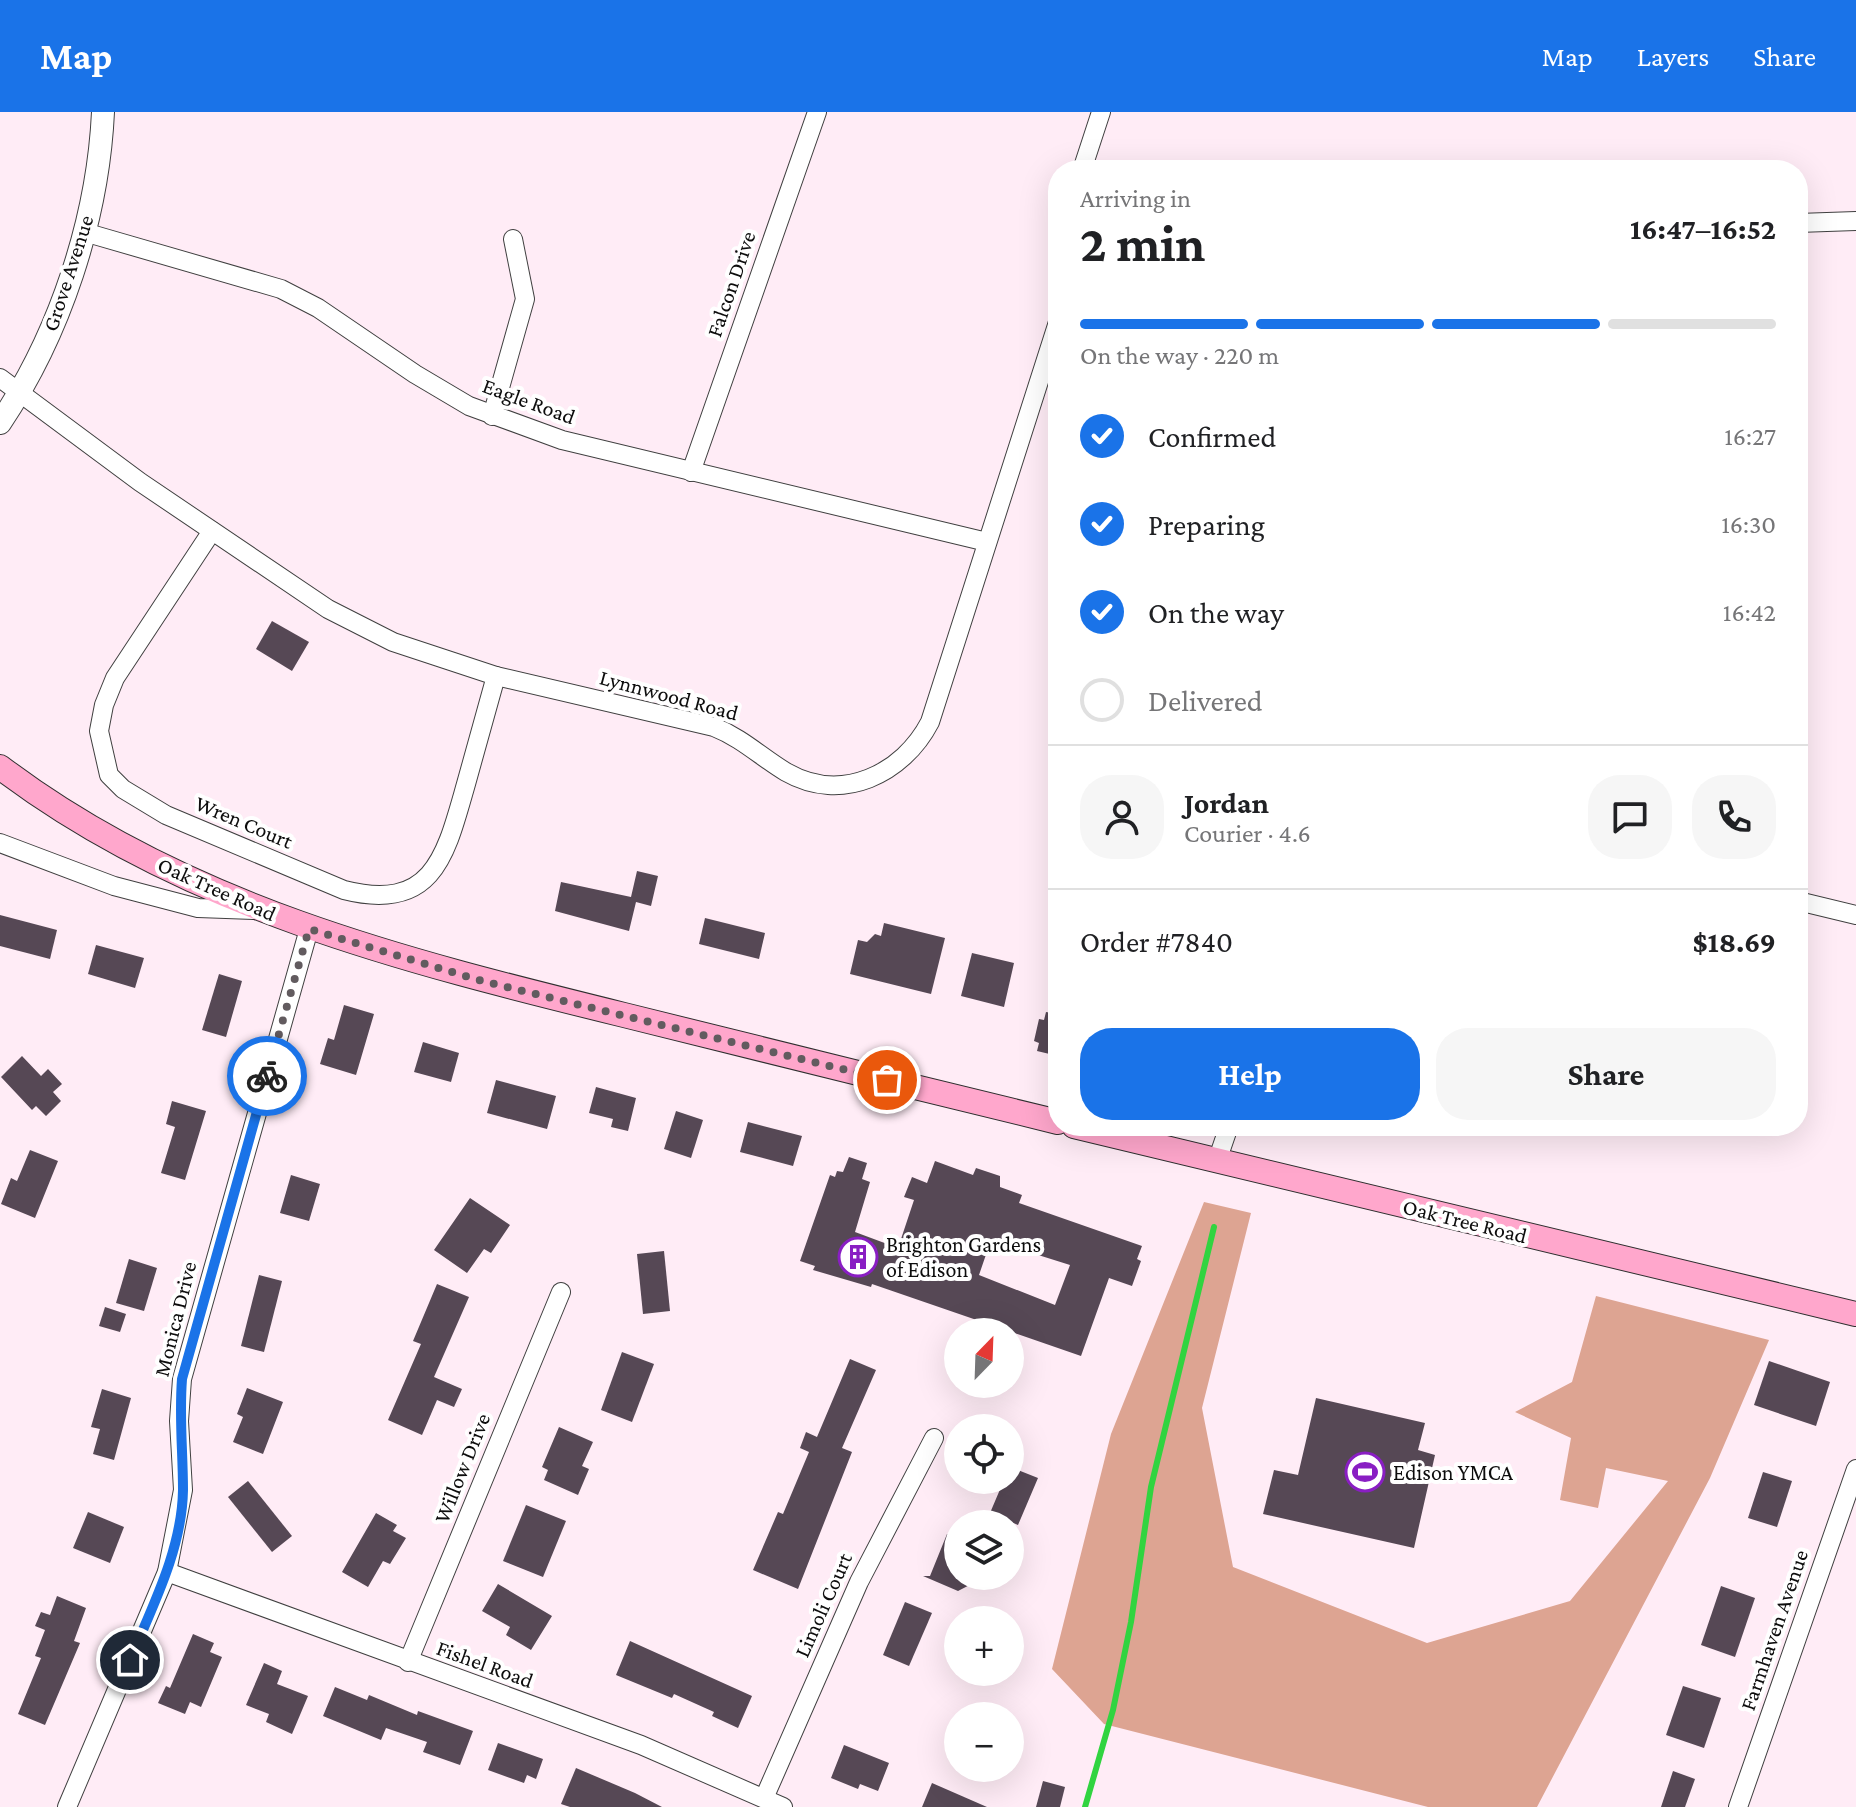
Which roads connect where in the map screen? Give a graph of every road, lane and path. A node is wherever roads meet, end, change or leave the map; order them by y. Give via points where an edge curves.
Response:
1 (103, 112) edge
2 (817, 112) edge
3 (1101, 112) edge
4 (1085, 160) edge
5 (1856, 221) edge
6 (1808, 223) edge
7 (84, 232) junction
8 (513, 239) dead end
9 (1048, 353) edge
10 (0, 378) edge
11 (20, 393) junction
12 (492, 416) junction
13 (0, 423) edge
14 (691, 472) junction
15 (212, 531) junction
16 (987, 542) junction
17 (496, 676) junction
18 (0, 767) edge
19 (0, 843) edge
20 (1808, 903) edge
21 (264, 911) junction
22 (1856, 915) edge
23 (309, 929) junction
24 (1048, 1120) edge
25 (1115, 1136) edge
26 (1226, 1136) edge
27 (1217, 1161) junction
28 (561, 1292) dead end
29 (1856, 1314) edge
30 (934, 1438) dead end
31 (1856, 1469) edge
32 (167, 1572) junction
33 (408, 1662) junction
34 (765, 1796) junction
35 (67, 1807) edge
36 (783, 1807) edge
37 (1738, 1807) edge

1 - 7 street, Grove Avenue
2 - 14 street, Falcon Drive
3 - 4 street
5 - 6 street
7 - 11 street, Grove Avenue via 54,321
7 - 12 street, Eagle Road via 281,289
8 - 12 street via 525,299
9 - 16 street, Lynnwood Road
10 - 11 street, Lynnwood Road
11 - 13 street, Grove Avenue
11 - 15 street, Lynnwood Road
12 - 14 street, Eagle Road via 562,440
14 - 16 street, Eagle Road
15 - 17 street, Lynnwood Road via 328,609 393,642
15 - 17 street, Wren Court via 115,678 99,731 109,775 166,815 344,890 367,896 414,887 446,852
16 - 17 street, Lynnwood Road via 930,722 906,757 871,779 808,782 714,727
18 - 21 main road, Oak Tree Road via 102,834
19 - 21 street via 114,886 198,908
20 - 22 street
21 - 23 main road, Oak Tree Road
23 - 24 main road, Oak Tree Road via 482,981
23 - 32 street, Monica Drive via 182,1379 183,1490
25 - 27 main road, Oak Tree Road
26 - 27 street
27 - 29 main road, Oak Tree Road
28 - 33 street, Willow Drive
30 - 34 street, Limoli Court via 859,1582
31 - 37 street, Farmhaven Avenue
32 - 33 street, Fishel Road
32 - 35 street, Monica Drive
33 - 34 street, Fishel Road via 641,1745
34 - 36 street, Fishel Road

